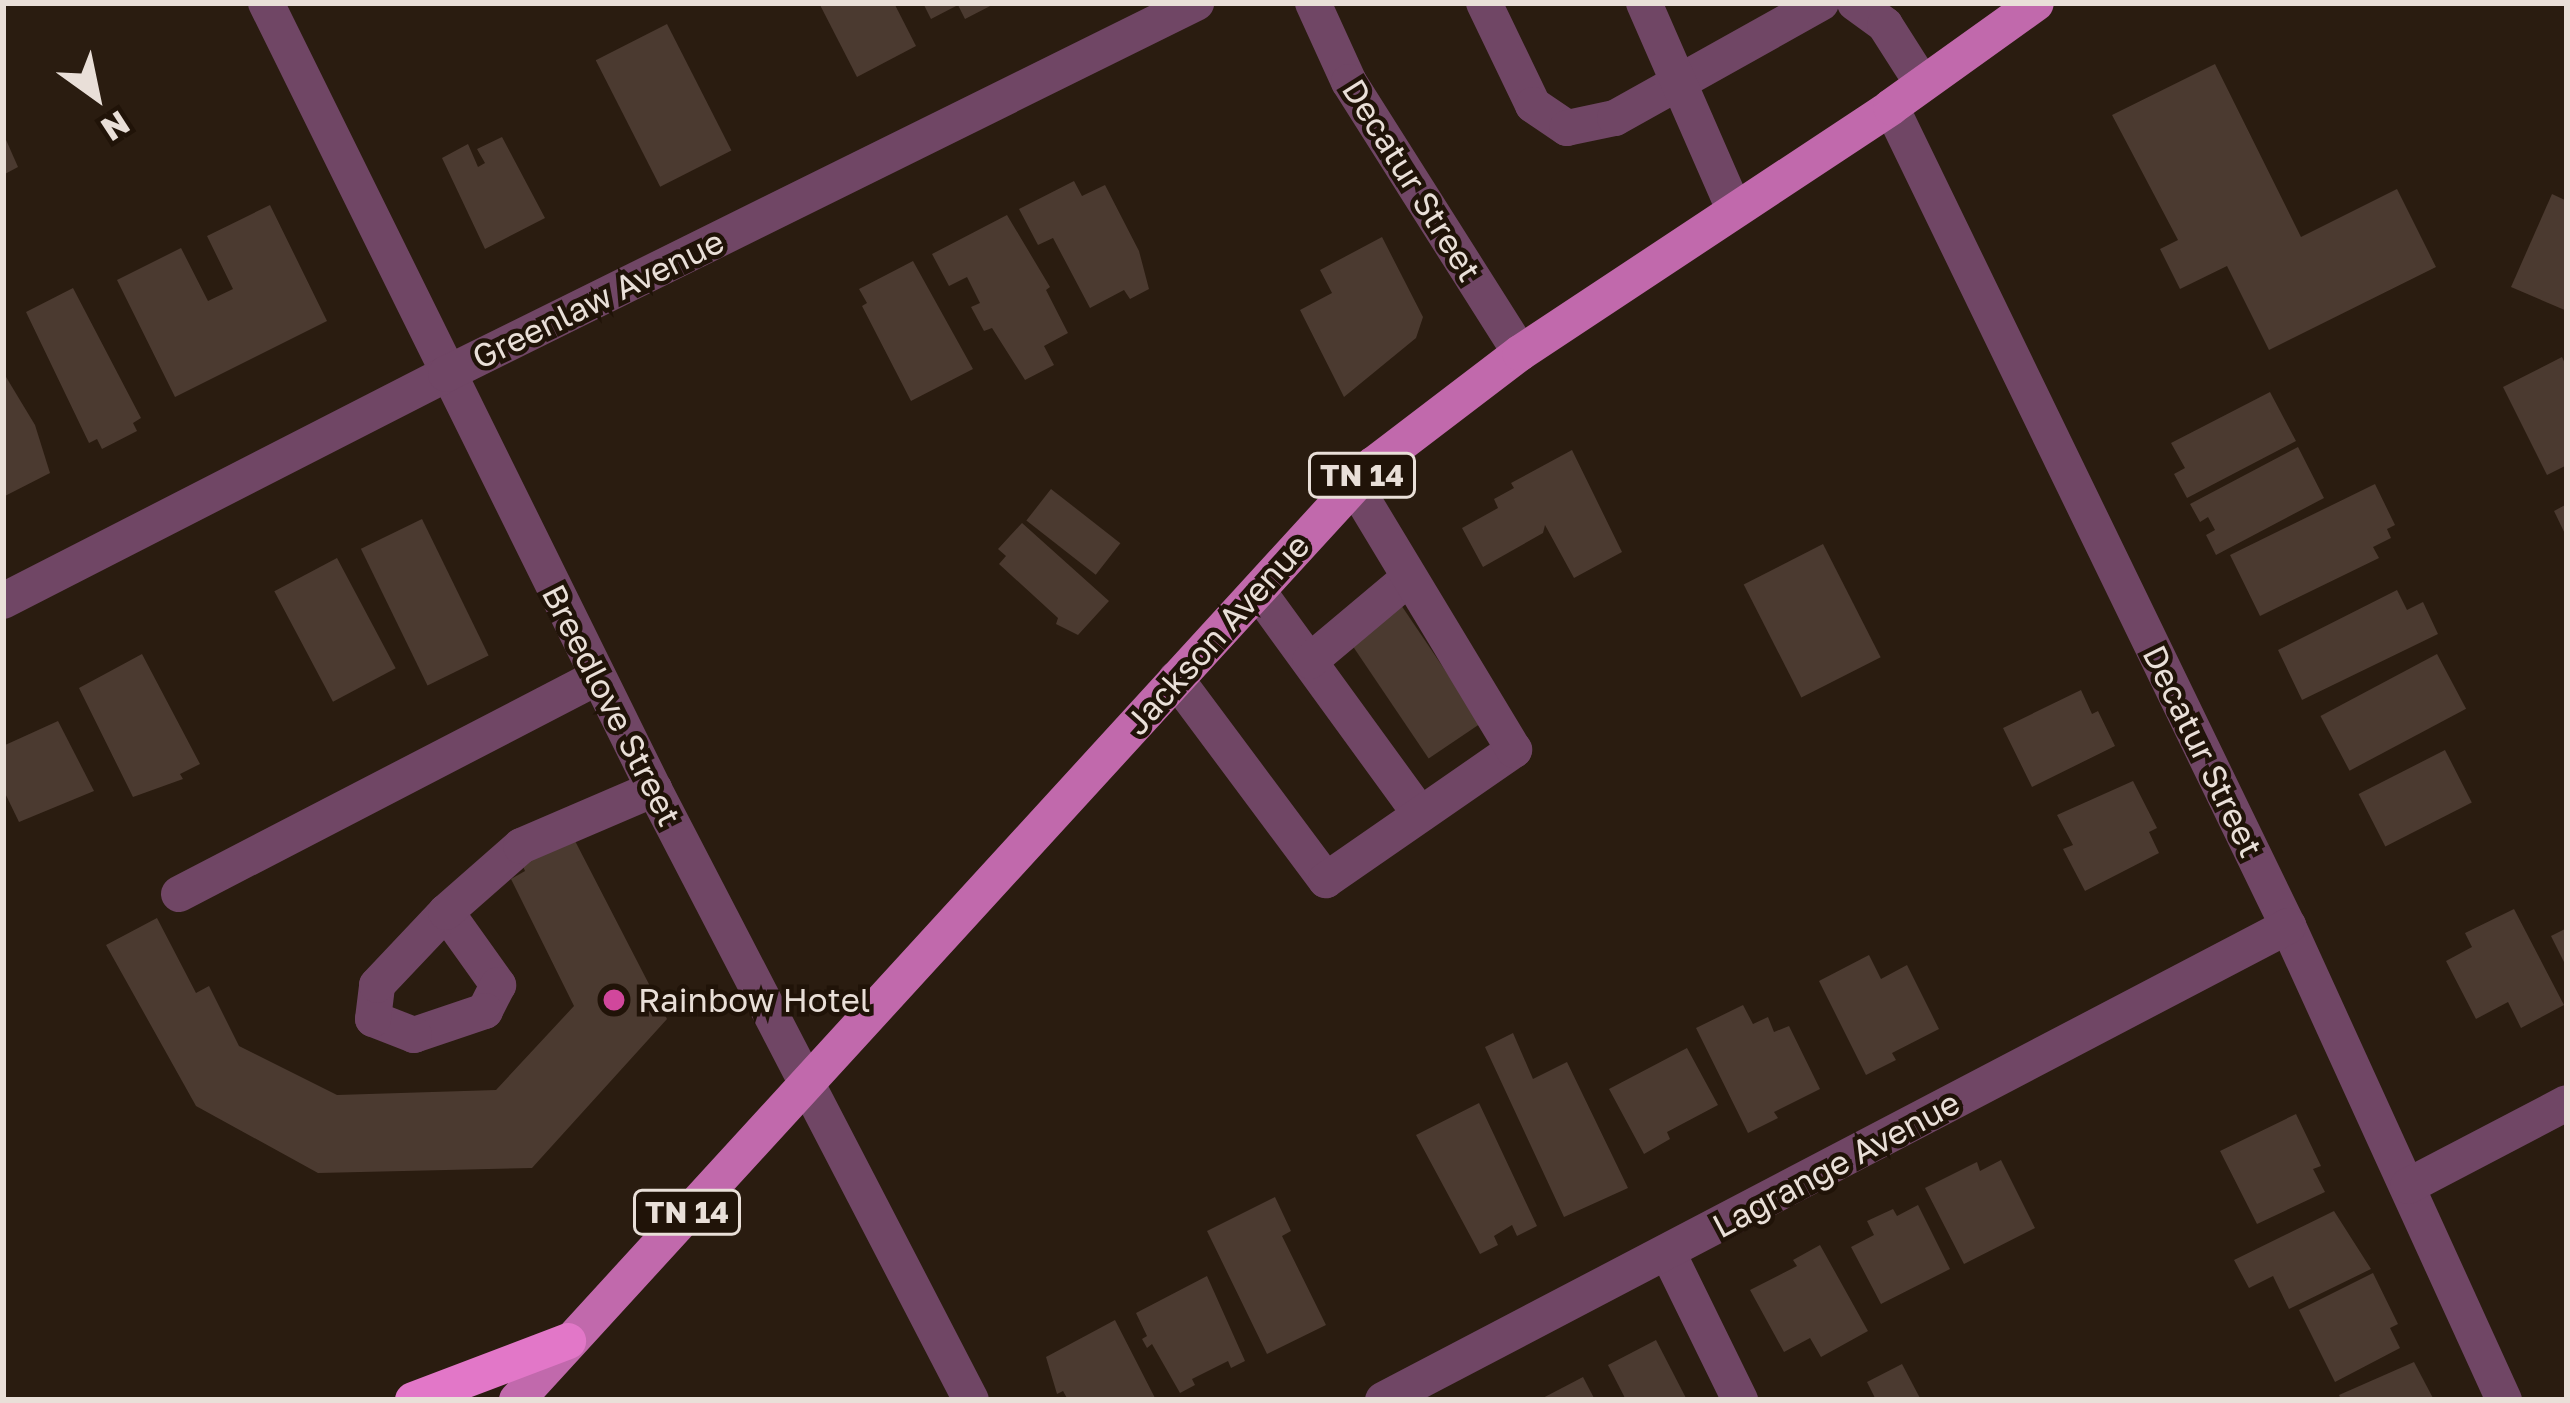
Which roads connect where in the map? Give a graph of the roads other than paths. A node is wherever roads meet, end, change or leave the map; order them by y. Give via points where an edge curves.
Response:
1 (266, 3) edge
2 (1196, 3) edge
3 (1312, 3) edge
4 (1484, 3) edge
5 (1644, 3) edge
6 (1821, 3) edge
7 (1856, 3) edge
8 (2036, 3) edge
9 (1678, 82) junction
10 (1922, 82) junction
11 (1891, 106) junction
12 (1734, 209) junction
13 (1520, 353) junction
14 (446, 374) junction
15 (1353, 483) junction
16 (1409, 578) junction
17 (1258, 590) junction
18 (3, 602) edge
19 (1310, 662) junction
20 (598, 677) junction
21 (1176, 680) junction
22 (654, 789) junction
23 (1420, 814) junction
24 (179, 894) dead end
25 (446, 912) dead end
26 (2288, 926) junction
27 (806, 1083) junction
28 (2567, 1103) edge
29 (2408, 1186) junction
30 (1668, 1253) junction
31 (568, 1341) junction
32 (412, 1400) edge
33 (517, 1400) edge
34 (971, 1400) edge
35 (1383, 1400) edge
36 (1740, 1400) edge
37 (2504, 1400) edge

1 - 14 street, Breedlove Street
2 - 14 street, Greenlaw Avenue
3 - 13 street, Decatur Street via 1348,82
4 - 9 street via 1533,105 1568,128 1616,118
5 - 9 street
6 - 9 street
7 - 10 street via 1885,26
8 - 10 main road, Jackson Avenue / TN 14
9 - 12 street
10 - 11 main road, Jackson Avenue / TN 14
11 - 12 main road, Jackson Avenue / TN 14
11 - 26 street, Decatur Street
12 - 13 main road, Jackson Avenue / TN 14
13 - 15 main road, Jackson Avenue / TN 14
14 - 18 street, Greenlaw Avenue
14 - 20 street, Breedlove Street
15 - 16 street
15 - 17 main road, Jackson Avenue / TN 14
16 - 19 street
16 - 23 street via 1514,750
17 - 19 street
17 - 21 main road, Jackson Avenue / TN 14
19 - 23 street
20 - 22 street, Breedlove Street
20 - 24 street
21 - 23 street via 1326,880
21 - 27 main road, Jackson Avenue / TN 14
22 - 25 street via 521,846
22 - 27 street, Breedlove Street
26 - 29 street, Decatur Street
26 - 30 street, Lagrange Avenue
27 - 31 main road, Jackson Avenue / TN 14
27 - 34 street, Breedlove Street
28 - 29 street
29 - 37 street, Decatur Street
30 - 35 street, Lagrange Avenue
30 - 36 street
31 - 32 highway
31 - 33 main road, Jackson Avenue / TN 14

